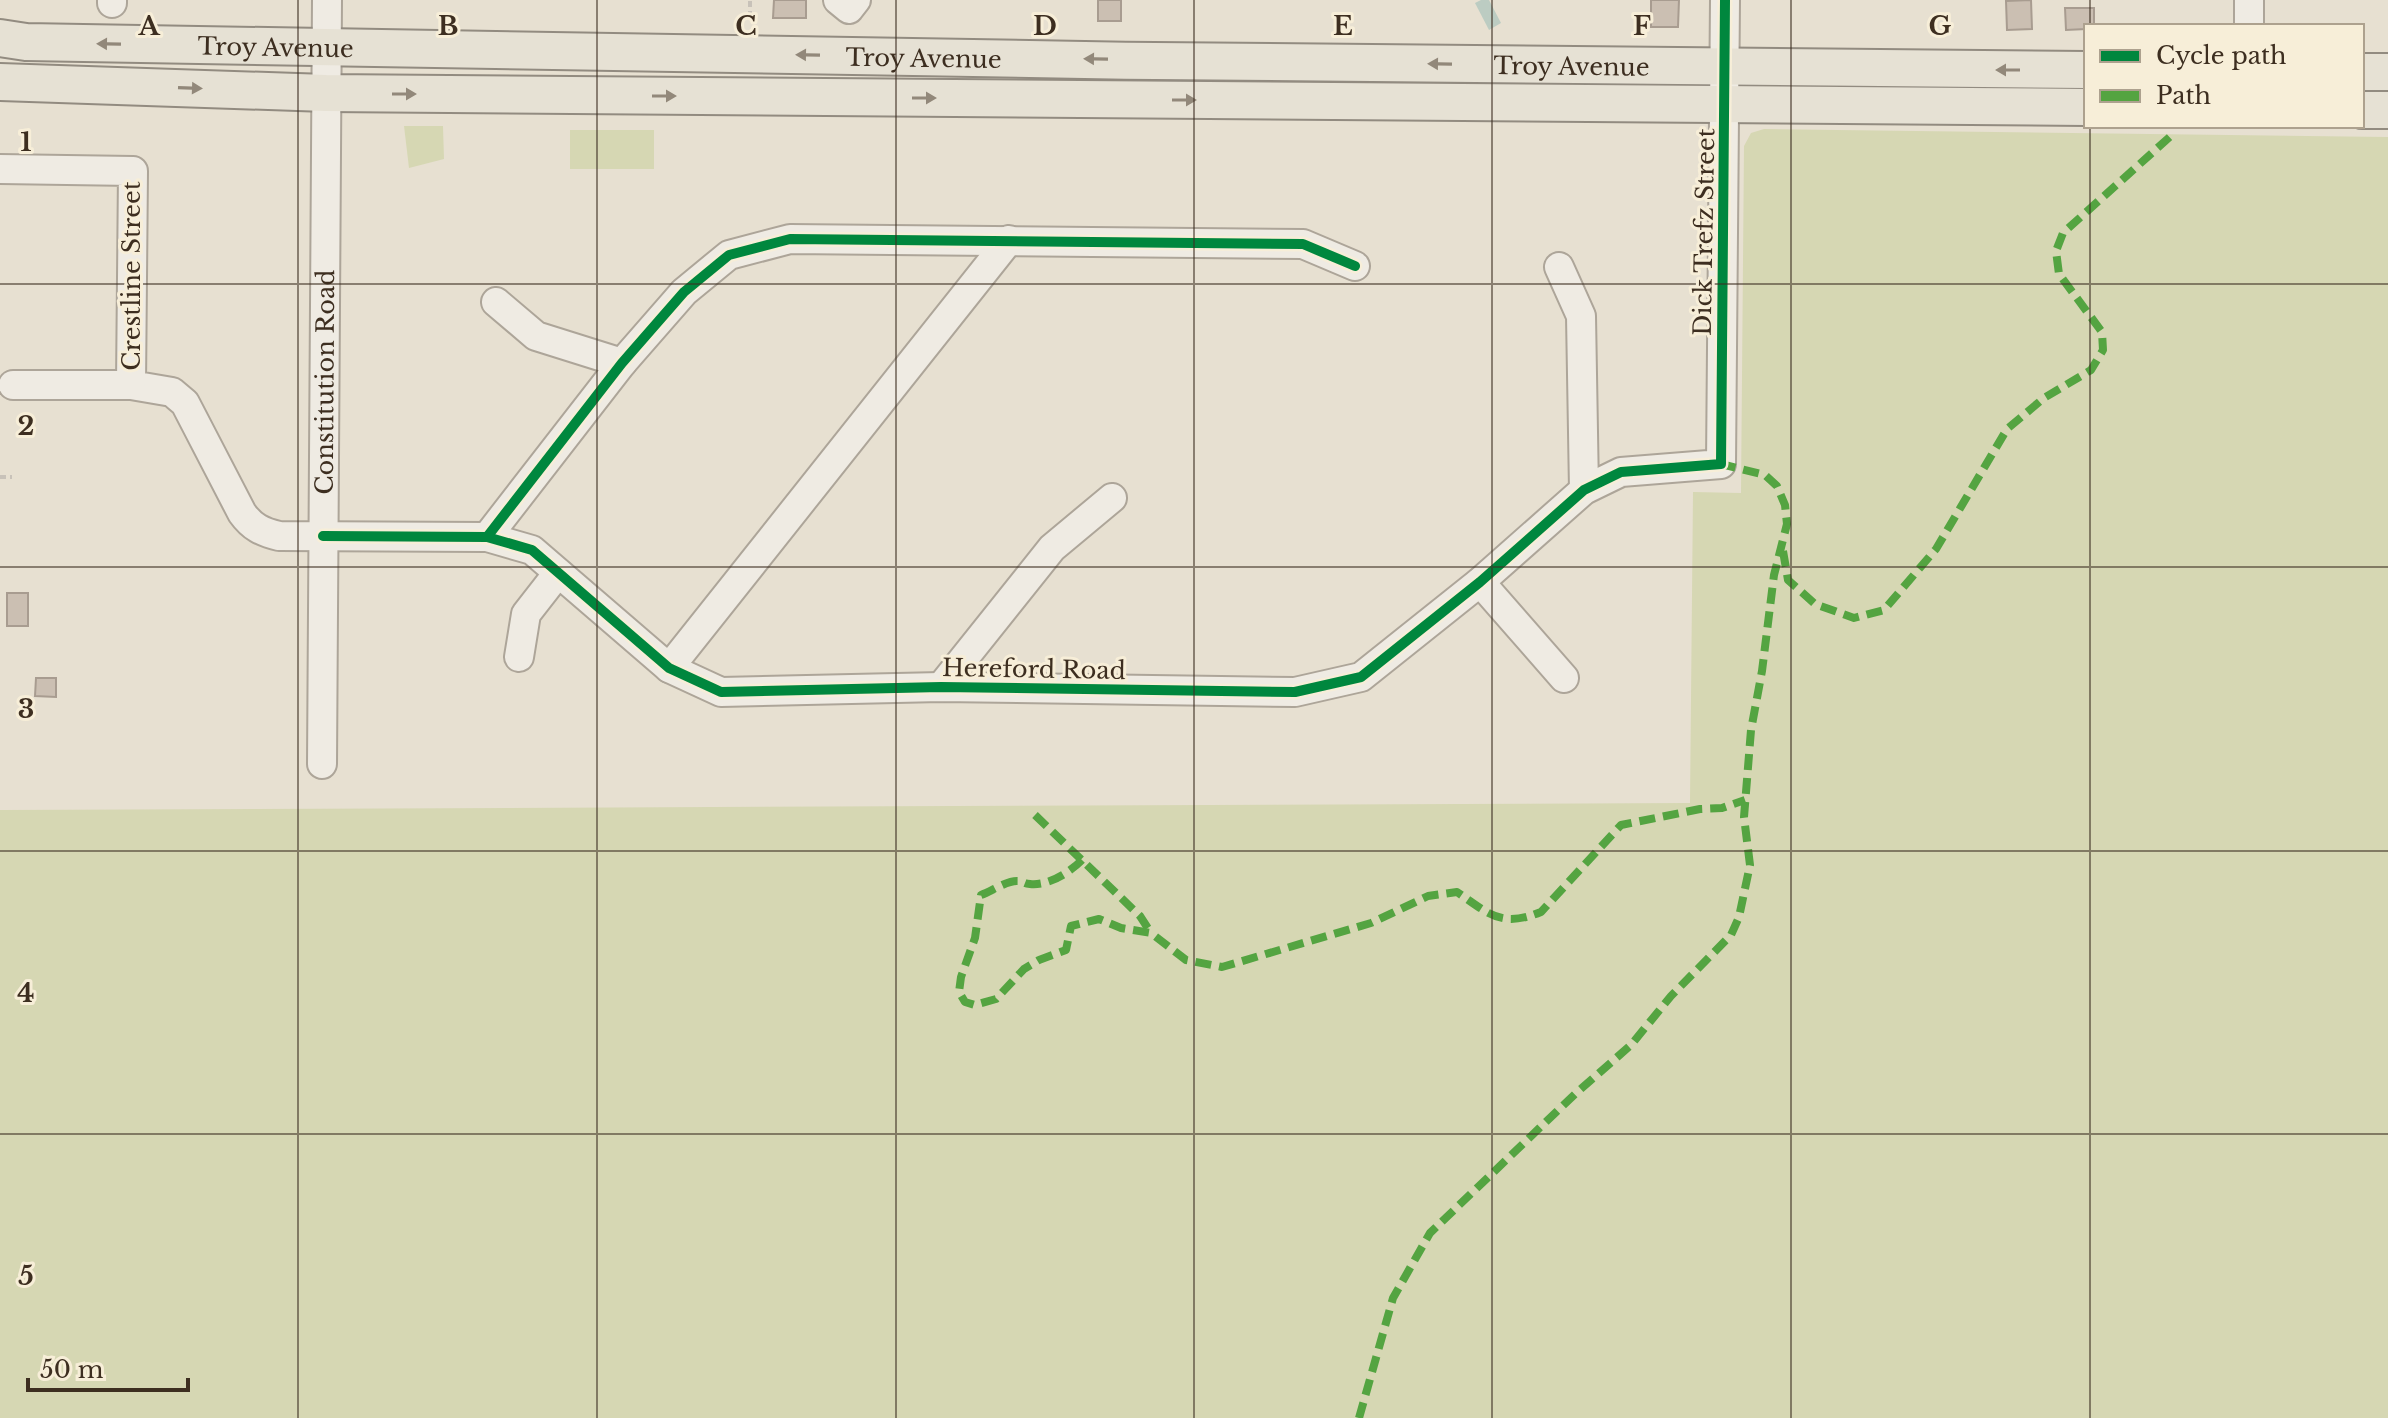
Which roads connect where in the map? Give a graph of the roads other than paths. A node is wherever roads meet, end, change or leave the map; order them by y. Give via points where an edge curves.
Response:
1 (327, 0) edge
2 (838, 0) edge
3 (856, 0) edge
4 (1725, 0) edge
5 (2249, 0) edge
6 (2249, 24) edge
7 (0, 38) edge
8 (327, 48) junction
9 (1725, 68) junction
10 (2084, 70) edge
11 (2364, 72) edge
12 (2388, 72) edge
13 (0, 82) edge
14 (326, 93) junction
15 (1725, 104) junction
16 (2084, 107) edge
17 (2364, 110) edge
18 (2388, 110) edge
19 (0, 169) edge
20 (1009, 240) junction
21 (1355, 266) dead end
22 (1559, 267) dead end
23 (496, 302) dead end
24 (622, 363) junction
25 (13, 385) dead end
26 (131, 385) junction
27 (1721, 464) joint
28 (1584, 490) junction
29 (1112, 498) dead end
30 (323, 536) junction
31 (487, 537) junction
32 (558, 573) junction
33 (1480, 582) junction
34 (519, 657) dead end
35 (669, 668) junction
36 (1564, 678) dead end
37 (941, 687) junction
38 (322, 764) dead end

1 - 8 street, Constitution Road
2 - 3 street via 849,9
4 - 9 street, Dick Trefz Street
5 - 6 street
8 -> 7 main road, Troy Avenue
9 -> 8 main road, Troy Avenue
8 - 14 street, Constitution Road
10 -> 9 main road, Troy Avenue
9 - 15 street, Dick Trefz Street
11 - 12 main road
13 -> 14 main road, Troy Avenue
14 -> 15 main road, Troy Avenue
14 - 30 street, Constitution Road
15 - 16 main road, Troy Avenue
15 - 27 street, Dick Trefz Street
17 - 18 main road
19 - 26 street, Crestline Street via 133,171
20 - 21 street via 1303,244
20 - 24 street via 790,239 729,255 684,292
20 - 35 street
22 - 28 street via 1581,316
23 - 24 street via 536,336
24 - 31 street
25 - 26 street
26 - 30 street, Crestline Street via 172,392 185,403 251,525 279,536
27 - 28 street, Hereford Road via 1621,472
28 - 33 street, Hereford Road
29 - 37 street via 1052,548
30 - 31 street, Hereford Road
30 - 38 street, Constitution Road
31 - 32 street, Hereford Road via 532,550
32 - 34 street via 526,614
32 - 35 street, Hereford Road
33 - 36 street
33 - 37 street, Hereford Road via 1361,677 1295,692
35 - 37 street, Hereford Road via 721,692

